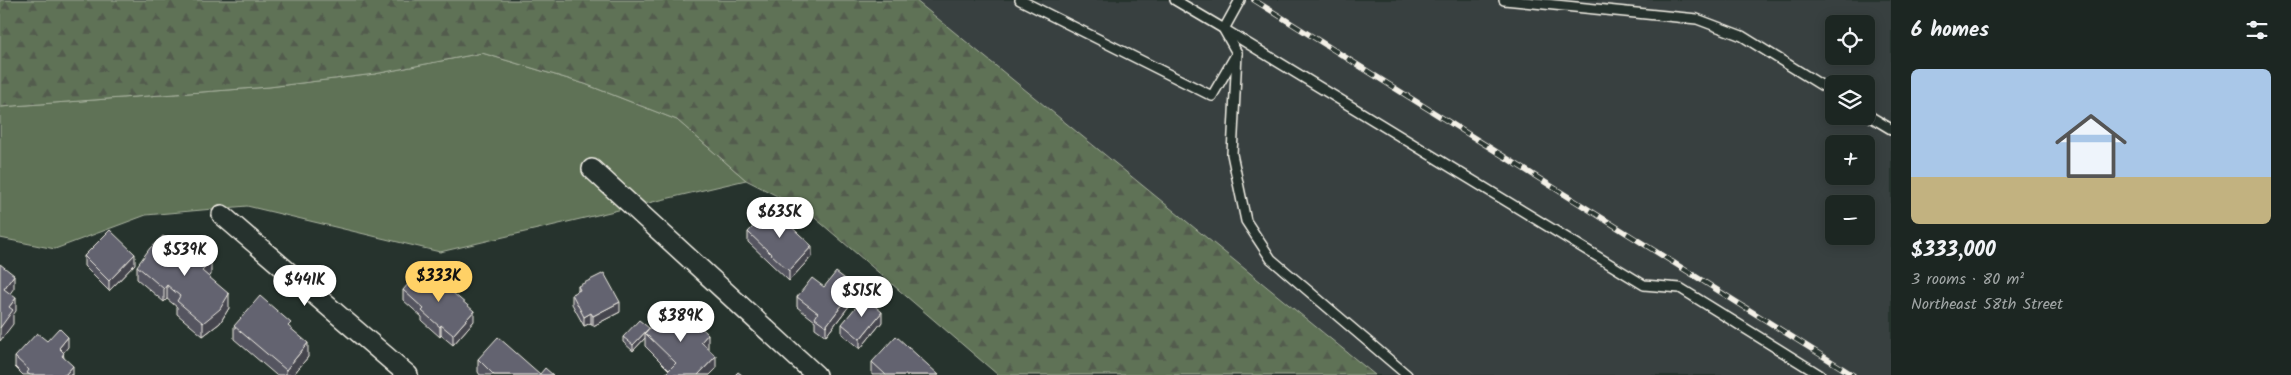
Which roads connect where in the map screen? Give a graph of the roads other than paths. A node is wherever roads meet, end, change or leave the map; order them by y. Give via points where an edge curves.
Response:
1 (1020, 0) edge
2 (1175, 0) edge
3 (1240, 0) edge
4 (1504, 0) edge
5 (1224, 29) junction
6 (1237, 53) junction
7 (1825, 88) edge
8 (1875, 119) edge
9 (1891, 129) edge
10 (592, 169) dead end
11 (222, 215) dead end
12 (408, 375) edge
13 (816, 375) edge
14 (1407, 375) edge
15 (1820, 375) edge

1 - 6 lane via 1212,96
2 - 5 lane
3 - 5 lane
4 - 7 lane via 1696,19 1742,36
5 - 6 lane
5 - 15 lane via 1644,285 1680,288
6 - 14 lane via 1232,154 1246,221 1272,259
8 - 9 lane
10 - 13 street
11 - 12 street

